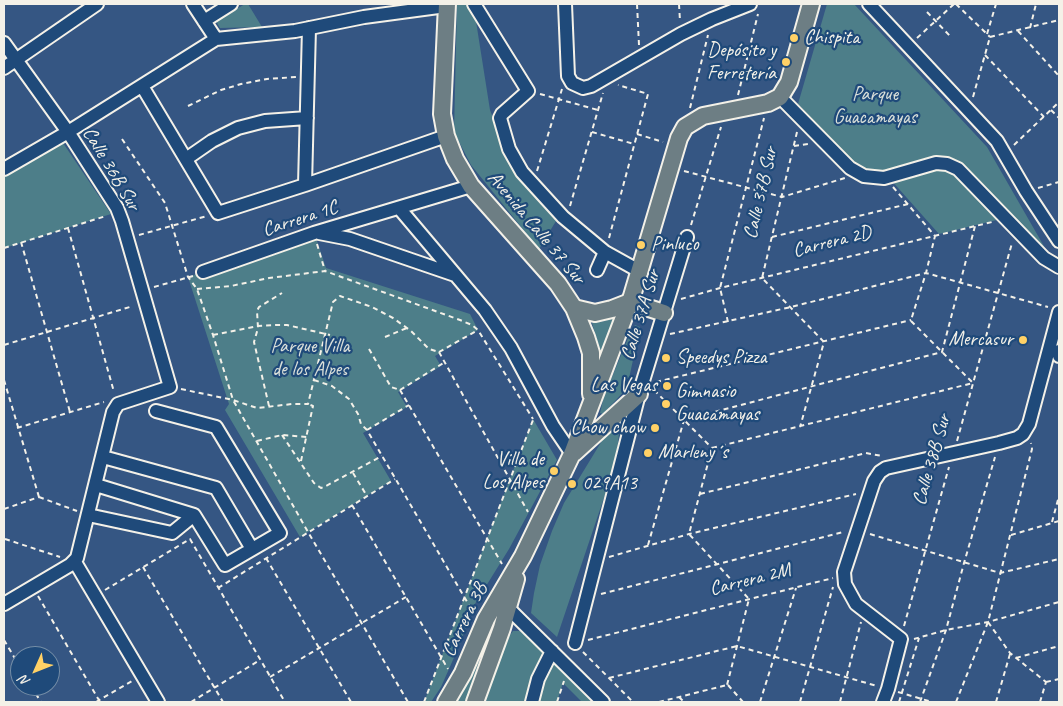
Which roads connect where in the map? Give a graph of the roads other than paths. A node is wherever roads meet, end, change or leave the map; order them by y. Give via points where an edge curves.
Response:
1 (193, 4) edge
2 (231, 4) edge
3 (565, 4) edge
4 (811, 4) edge
5 (870, 4) edge
6 (443, 5) edge
7 (89, 6) edge
8 (478, 6) edge
9 (754, 8) edge
10 (204, 21) junction
11 (310, 28) junction
12 (216, 39) junction
13 (4, 43) edge
14 (14, 60) junction
15 (4, 68) edge
16 (142, 86) junction
17 (780, 97) junction
18 (308, 118) junction
19 (68, 132) junction
20 (446, 136) junction
21 (186, 159) junction
22 (4, 169) edge
23 (305, 185) junction
24 (471, 186) junction
25 (399, 208) junction
26 (314, 233) junction
27 (687, 237) road end
28 (1059, 241) edge
29 (604, 252) junction
30 (1059, 267) edge
31 (597, 270) dead end
32 (203, 272) road end
33 (640, 272) junction
34 (456, 275) junction
35 (630, 302) junction
36 (574, 308) junction
37 (665, 308) junction
38 (1055, 310) edge
39 (1057, 331) edge
40 (1059, 351) edge
41 (1059, 356) edge
42 (644, 389) junction
43 (592, 401) junction
44 (156, 410) dead end
45 (572, 454) junction
46 (102, 457) junction
47 (96, 485) junction
48 (88, 514) junction
49 (194, 515) junction
50 (252, 549) junction
51 (523, 556) junction
52 (74, 562) junction
53 (4, 604) edge
54 (508, 608) junction
55 (575, 643) road end
56 (552, 651) junction
57 (158, 702) edge
58 (446, 702) edge
59 (475, 702) edge
60 (532, 702) edge
61 (603, 702) edge
62 (883, 702) edge

1 - 10 street
2 - 10 street
3 - 9 street via 568,76 572,83 583,88 604,81 639,57 712,19
4 - 17 main road via 789,82
5 - 28 street via 997,140
6 - 11 street via 364,16
6 - 20 main road, Avenida Calle 37 Sur via 442,114
7 - 14 street
8 - 29 street via 528,91 500,118 509,149 533,184
10 - 12 street
11 - 12 street
11 - 18 street
12 - 16 street
13 - 14 street, Calle 36B Sur
14 - 15 street
14 - 19 street, Calle 36B Sur
16 - 19 street
16 - 21 street
17 - 30 street via 859,174 884,178 930,164 947,164 962,172 1044,258
17 - 33 main road, Calle 37A Sur via 768,103 703,116 685,127
18 - 21 street via 265,121 238,128
18 - 23 street
19 - 22 street
19 - 46 street, Calle 36B Sur via 119,212 170,387 117,401
20 - 23 street
20 - 24 main road, Avenida Calle 37 Sur
21 - 23 street via 218,213
24 - 25 street, Carrera 1C
24 - 36 main road, Avenida Calle 37 Sur via 558,284
25 - 26 street, Carrera 1C
25 - 34 street
26 - 32 street, Carrera 1C
26 - 34 street via 350,239
27 - 37 street, Calle 37A Sur
29 - 31 street
29 - 33 street
33 - 35 main road, Calle 37A Sur
34 - 45 street via 502,334
35 - 36 main road via 595,313
35 - 37 main road
35 - 43 main road, Calle 37A Sur
36 - 43 main road, Avenida Calle 37 Sur via 590,353
37 - 42 street, Calle 37A Sur
38 - 39 street
39 - 62 street via 1029,424 1023,434 999,443 886,468 874,481 840,575 864,611 901,639
40 - 41 street
42 - 45 main road
42 - 55 street, Calle 37A Sur
43 - 45 main road, Avenida Calle 37 Sur
44 - 50 street via 216,427 280,534
45 - 51 main road, Avenida Calle 37 Sur
46 - 47 street
46 - 50 street via 216,488
47 - 48 street
47 - 49 street
48 - 49 street via 172,532
48 - 52 street via 79,554
49 - 50 street via 225,565
51 - 54 main road
51 - 58 main road, Carrera 3B via 486,619 463,673
52 - 53 street
52 - 57 street
54 - 56 street
54 - 59 main road
56 - 60 street via 538,679
56 - 61 street

